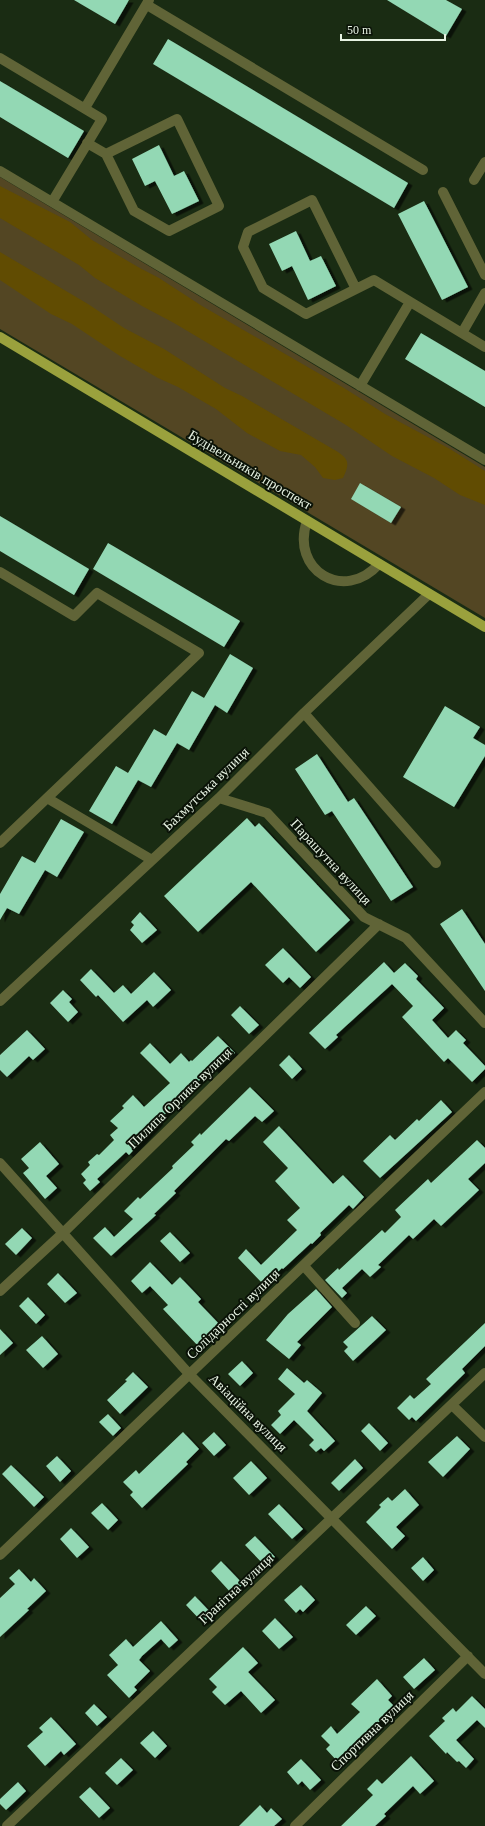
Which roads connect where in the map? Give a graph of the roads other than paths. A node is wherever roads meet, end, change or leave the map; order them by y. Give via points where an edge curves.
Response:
1 (148, 2) edge
2 (0, 58) edge
3 (85, 108) junction
4 (88, 143) junction
5 (106, 154) junction
6 (485, 162) edge
7 (0, 170) edge
8 (423, 170) dead end
9 (474, 180) dead end
10 (444, 192) dead end
11 (52, 202) junction
12 (485, 275) edge
13 (356, 289) junction
14 (485, 293) edge
15 (410, 302) junction
16 (462, 333) junction
17 (0, 337) edge
18 (485, 347) edge
19 (360, 386) junction
20 (485, 460) edge
21 (308, 521) junction
22 (379, 564) junction
23 (0, 572) edge
24 (430, 594) junction
25 (485, 627) edge
26 (304, 713) junction
27 (47, 798) junction
28 (219, 798) junction
29 (0, 843) edge
30 (152, 860) junction
31 (436, 863) dead end
32 (379, 924) junction
33 (0, 1001) edge
34 (485, 1023) edge
35 (485, 1092) edge
36 (0, 1163) edge
37 (63, 1233) junction
38 (304, 1266) junction
39 (0, 1291) edge
40 (355, 1323) dead end
41 (485, 1373) edge
42 (190, 1375) junction
43 (452, 1404) junction
44 (485, 1437) edge
45 (332, 1518) junction
46 (0, 1555) edge
47 (468, 1656) junction
48 (485, 1674) edge
49 (7, 1826) edge
50 (295, 1826) edge

1 - 3 street
1 - 8 street
2 - 3 street
3 - 4 street via 102,119
4 - 5 street
4 - 11 street
5 - 5 street via 134,211 168,231 219,206 177,119
6 - 9 street
7 - 11 street
10 - 12 street
11 - 19 street
13 - 13 street via 306,314 263,288 243,247 248,232 312,200
13 - 15 street via 374,280
14 - 16 street
15 - 16 street
15 - 19 street
16 - 18 street
17 - 21 main road, Будівельників проспект
19 - 20 street
21 - 22 main road, Будівельників проспект
21 - 22 street via 304,531 304,552 323,576 333,580 353,581 372,572
22 - 24 main road, Будівельників проспект
23 - 27 street via 74,616 97,593 199,653
24 - 25 main road, Будівельників проспект
24 - 26 street, Бахмутська вулиця
26 - 28 street, Бахмутська вулиця
26 - 31 street
27 - 29 street
27 - 30 street
28 - 30 street, Бахмутська вулиця
28 - 32 street, Парашутна вулиця via 267,814 364,917
30 - 33 street, Бахмутська вулиця
32 - 34 street, Парашутна вулиця via 406,938
32 - 37 street, Пилипа Орлика вулиця
35 - 38 street, Солідарності вулиця
36 - 37 street, Авіаційна вулиця
37 - 39 street, Пилипа Орлика вулиця
37 - 42 street, Авіаційна вулиця
38 - 40 street
38 - 42 street, Солідарності вулиця
41 - 43 street, Гранітна вулиця
42 - 45 street, Авіаційна вулиця
42 - 46 street, Солідарності вулиця
43 - 44 street
43 - 45 street, Гранітна вулиця
45 - 47 street, Авіаційна вулиця
45 - 49 street, Гранітна вулиця
47 - 48 street, Авіаційна вулиця
47 - 50 street, Спортивна вулиця

